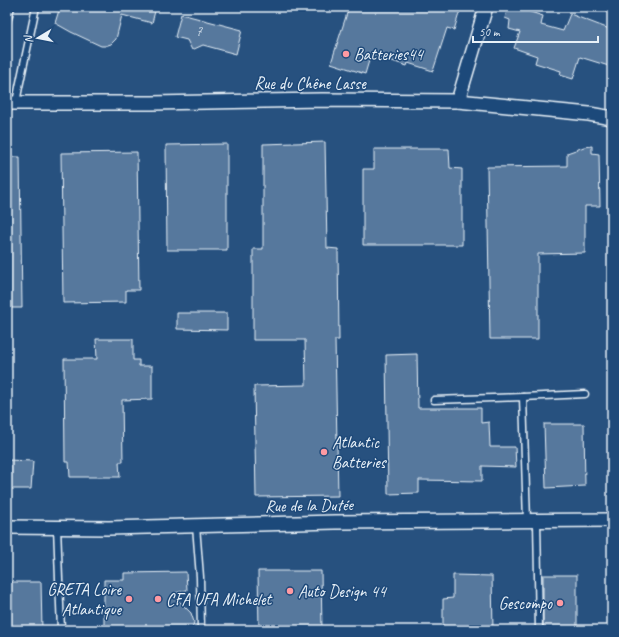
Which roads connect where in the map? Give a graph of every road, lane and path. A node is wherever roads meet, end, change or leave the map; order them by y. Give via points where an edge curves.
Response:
1 (11, 7) edge
2 (36, 7) edge
3 (486, 7) edge
4 (7, 22) edge
5 (458, 101) junction
6 (12, 103) edge
7 (612, 118) edge
8 (585, 394) dead end
9 (523, 397) junction
10 (434, 400) dead end
11 (612, 520) edge
12 (532, 521) junction
13 (196, 526) junction
14 (7, 527) edge
15 (57, 528) junction
16 (61, 630) edge
17 (201, 630) edge
18 (539, 630) edge

1 - 4 lane
2 - 6 lane via 19,87
3 - 5 street
5 - 6 street, Rue du Chêne Lasse
5 - 7 street, Rue du Chêne Lasse
8 - 9 lane
9 - 10 lane
9 - 12 lane
11 - 12 street, Rue de la Dutée
12 - 13 street, Rue de la Dutée
12 - 18 lane
13 - 15 street, Rue de la Dutée
13 - 17 lane
14 - 15 street, Rue de la Dutée
15 - 16 lane

